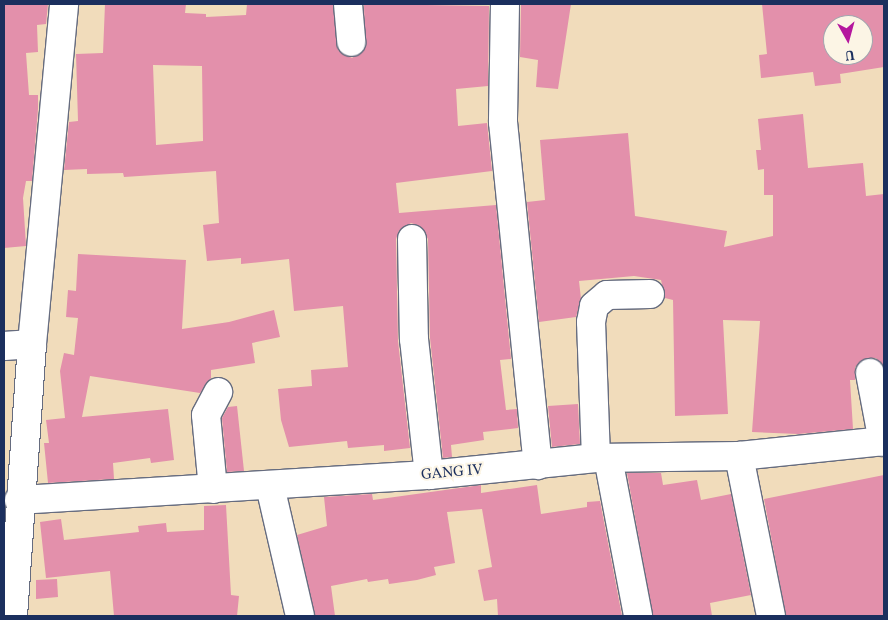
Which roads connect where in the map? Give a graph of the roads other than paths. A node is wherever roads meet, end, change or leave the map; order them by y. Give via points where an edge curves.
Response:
1 (64, 4) edge
2 (348, 4) edge
3 (505, 4) edge
4 (351, 42) dead end
5 (412, 239) dead end
6 (650, 294) dead end
7 (32, 344) junction
8 (4, 346) edge
9 (870, 373) dead end
10 (218, 392) dead end
11 (884, 441) edge
12 (739, 456) junction
13 (602, 458) junction
14 (538, 465) junction
15 (430, 475) junction
16 (270, 486) junction
17 (213, 489) junction
18 (19, 500) junction
19 (13, 616) edge
20 (300, 616) edge
21 (638, 616) edge
22 (771, 616) edge

1 - 7 street
2 - 4 street
3 - 14 street via 503,122
5 - 15 street via 414,339
6 - 13 street via 608,295 594,306 591,322
7 - 8 street
7 - 18 street
9 - 11 street
10 - 17 street via 206,415
11 - 12 street, GANG IV
12 - 13 street, GANG IV
12 - 22 street
13 - 14 street, GANG IV
13 - 21 street
14 - 15 street, GANG IV
15 - 16 street, GANG IV
16 - 17 street, GANG IV
16 - 20 street
17 - 18 street, GANG IV
18 - 19 street

